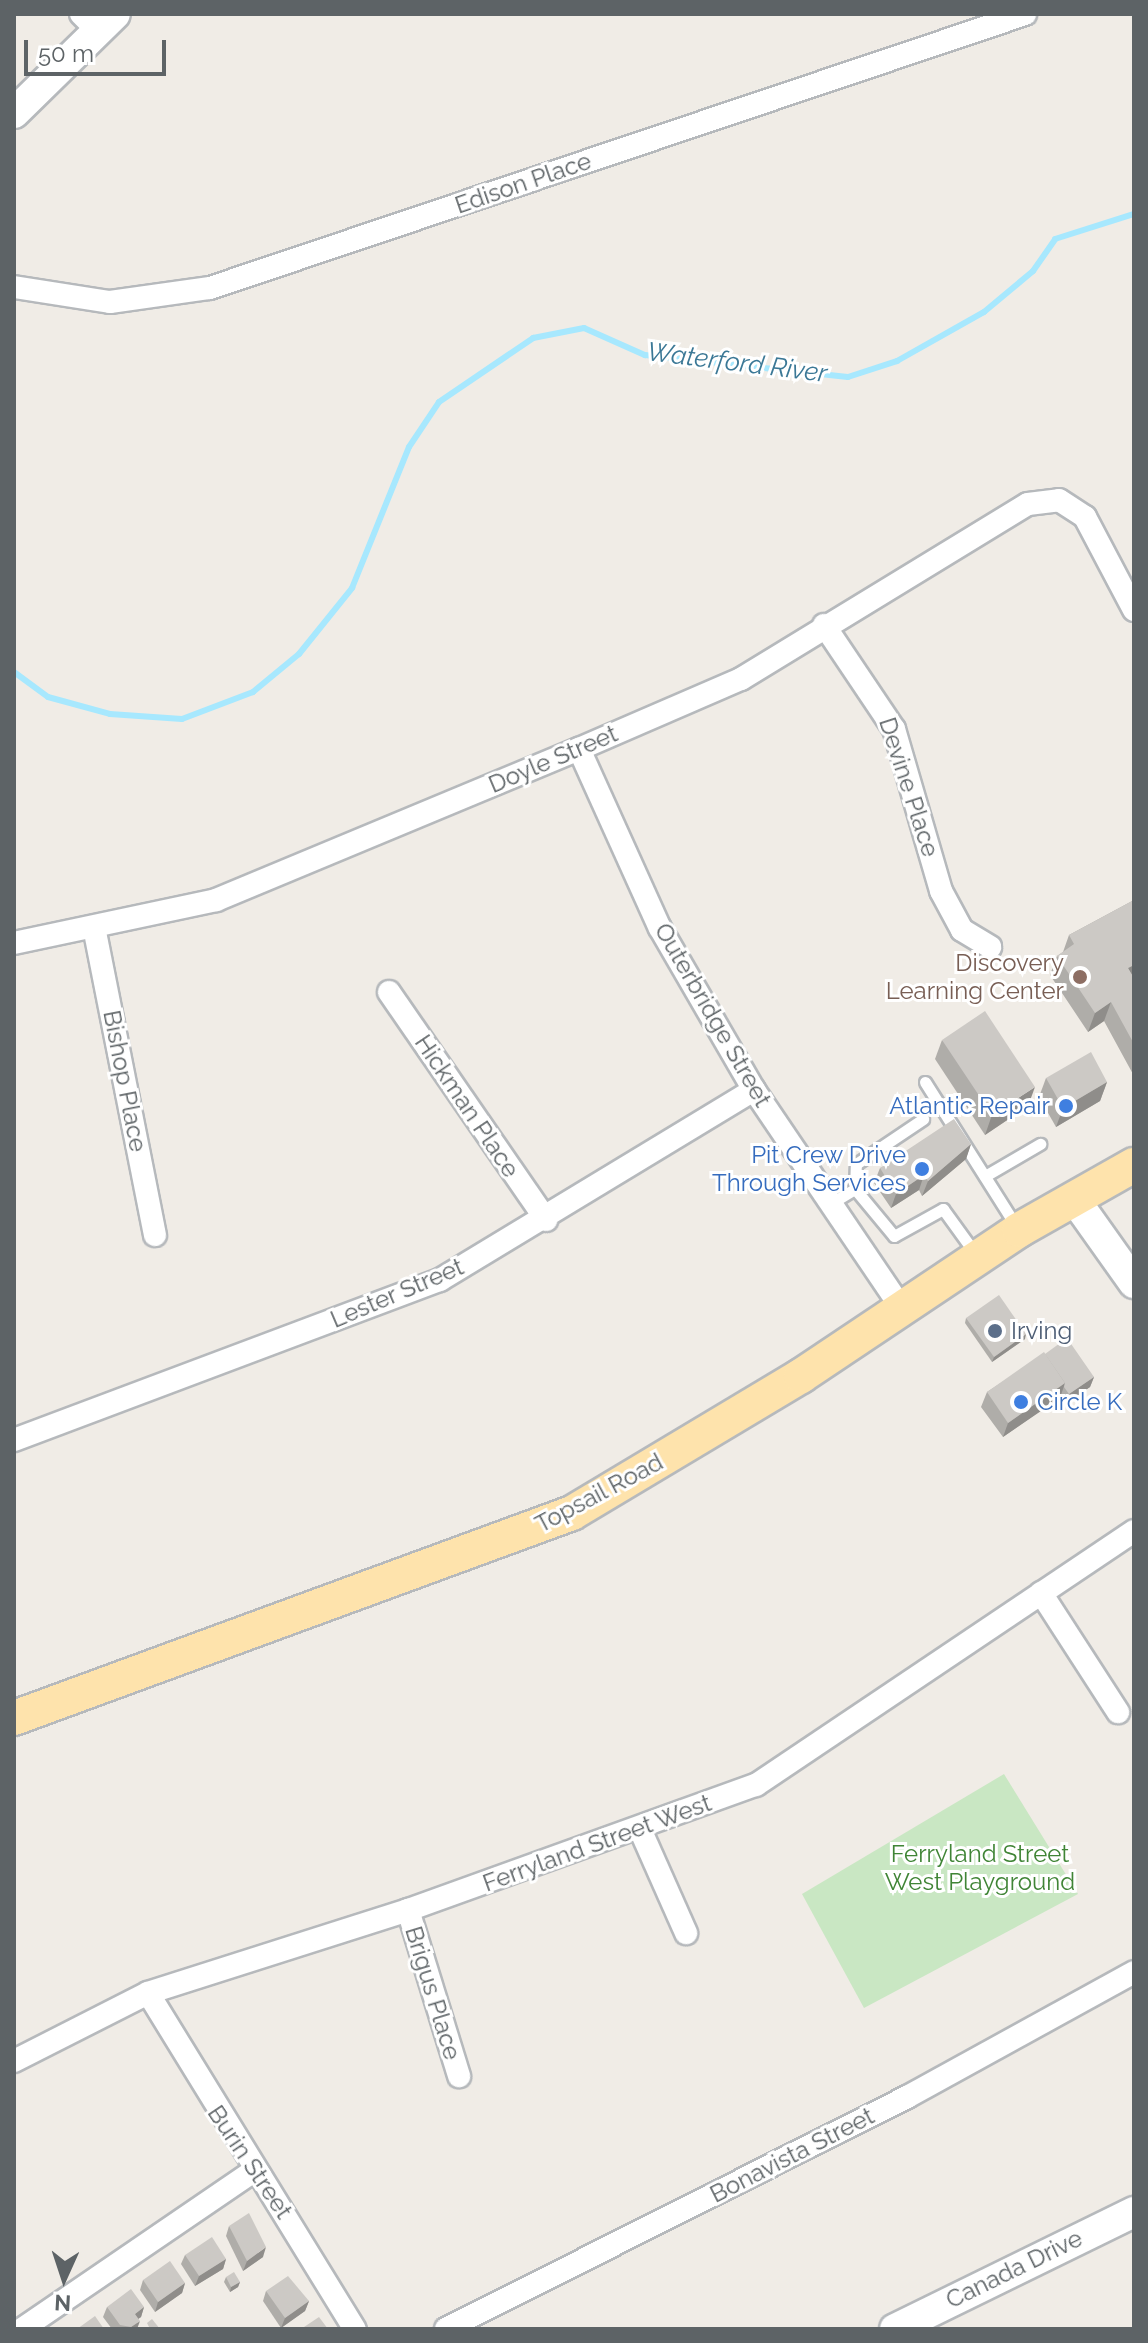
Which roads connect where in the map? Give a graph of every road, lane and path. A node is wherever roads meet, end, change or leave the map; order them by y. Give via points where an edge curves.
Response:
1 (1025, 14) edge
2 (98, 19) edge
3 (14, 113) edge
4 (14, 287) edge
5 (1134, 610) edge
6 (824, 625) junction
7 (579, 749) junction
8 (94, 927) junction
9 (14, 943) edge
10 (990, 947) dead end
11 (389, 992) dead end
12 (925, 1082) dead end
13 (754, 1090) junction
14 (923, 1119) dead end
15 (1040, 1144) dead end
16 (1134, 1165) edge
17 (985, 1176) junction
18 (855, 1189) junction
19 (1075, 1200) junction
20 (833, 1202) junction
21 (546, 1220) junction
22 (1019, 1230) junction
23 (155, 1235) dead end
24 (977, 1257) junction
25 (1134, 1283) edge
26 (901, 1307) junction
27 (14, 1440) edge
28 (1134, 1531) edge
29 (1041, 1593) junction
30 (1118, 1712) dead end
31 (14, 1718) edge
32 (640, 1829) junction
33 (408, 1910) junction
34 (686, 1933) dead end
35 (1134, 1972) edge
36 (148, 1993) junction
37 (14, 2061) edge
38 (459, 2076) dead end
39 (254, 2171) junction
40 (1134, 2212) edge
41 (22, 2329) edge
42 (355, 2329) edge
43 (446, 2329) edge
44 (895, 2329) edge

1 - 4 street, Edison Place via 210,288 110,302
2 - 3 street
5 - 6 street, Doyle Street via 1085,517 1059,500 998,518
6 - 7 street, Doyle Street via 741,679
6 - 10 street, Devine Place via 894,729 941,891 962,930
7 - 8 street, Doyle Street via 216,900
7 - 13 street, Outerbridge Street via 660,928
8 - 9 street, Doyle Street
8 - 23 street, Bishop Place
11 - 21 street, Hickman Place
12 - 17 lane
13 - 20 street, Outerbridge Street
13 - 21 street, Lester Street
14 - 18 lane via 856,1164
15 - 17 lane
16 - 19 main road, Topsail Road
17 - 22 lane
18 - 20 lane
18 - 24 lane via 894,1236 943,1209
19 - 22 main road, Topsail Road
19 - 25 street
20 - 26 street, Outerbridge Street
21 - 27 street, Lester Street via 440,1280
22 - 24 main road, Topsail Road
24 - 26 main road, Topsail Road
26 - 31 main road, Topsail Road via 572,1513
28 - 29 street, Ferryland Street West
29 - 30 street
29 - 32 street, Ferryland Street West via 756,1785
32 - 33 street, Ferryland Street West
32 - 34 street
33 - 36 street, Ferryland Street West
33 - 38 street, Brigus Place
35 - 43 street, Bonavista Street via 907,2097
36 - 37 street, Ferryland Street West
36 - 39 street, Burin Street
39 - 41 street
39 - 42 street, Burin Street
40 - 44 street, Canada Drive

